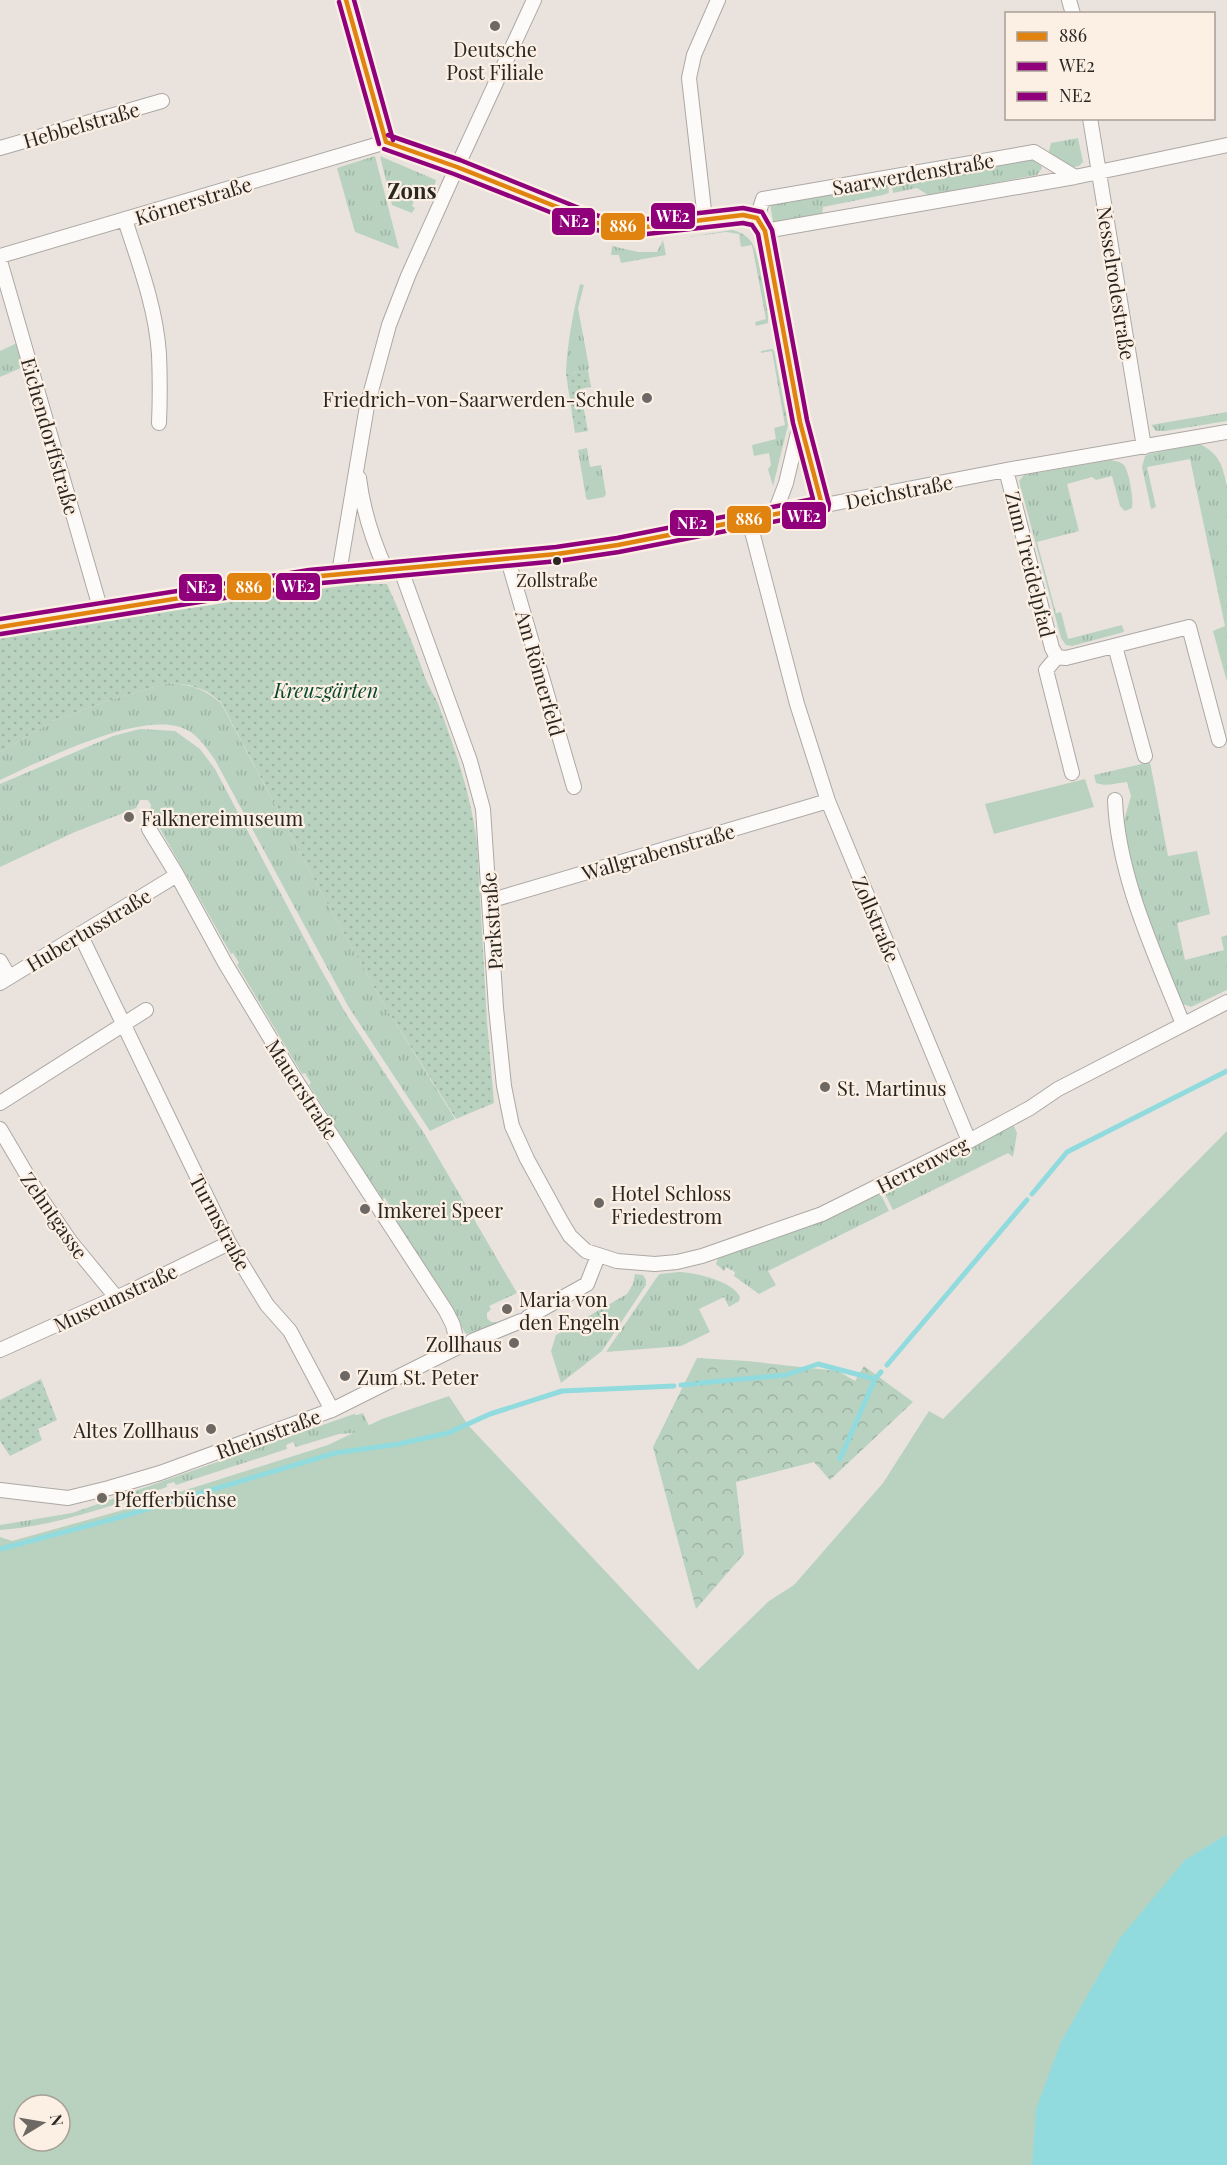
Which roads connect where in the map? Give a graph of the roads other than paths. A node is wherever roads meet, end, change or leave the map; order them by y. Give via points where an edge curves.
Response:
1 (346, 0) edge
2 (534, 0) edge
3 (718, 0) edge
4 (162, 101) dead end
5 (1090, 120) edge
6 (386, 142) junction
7 (1227, 145) edge
8 (0, 148) edge
9 (457, 167) junction
10 (1099, 173) junction
11 (1075, 177) junction
12 (757, 218) junction
13 (705, 219) junction
14 (125, 220) junction
15 (765, 231) junction
16 (0, 256) edge
17 (0, 261) edge
18 (800, 422) junction
19 (159, 423) dead end
20 (1226, 435) edge
21 (1144, 447) junction
22 (358, 467) junction
23 (1006, 470) junction
24 (822, 505) junction
25 (774, 515) junction
26 (749, 520) junction
27 (508, 560) junction
28 (386, 570) junction
29 (400, 570) junction
30 (339, 573) junction
31 (101, 611) junction
32 (0, 627) edge
33 (1115, 646) junction
34 (1057, 657) junction
35 (1220, 740) dead end
36 (1145, 756) dead end
37 (1072, 773) dead end
38 (574, 787) dead end
39 (1115, 800) dead end
40 (828, 801) junction
41 (149, 829) dead end
42 (177, 875) junction
43 (489, 901) junction
44 (80, 934) junction
45 (0, 961) edge
46 (4, 980) edge
47 (1227, 1002) edge
48 (146, 1010) dead end
49 (1183, 1024) junction
50 (125, 1025) junction
51 (0, 1103) edge
52 (0, 1129) edge
53 (969, 1141) junction
54 (229, 1243) junction
55 (598, 1256) junction
56 (116, 1297) junction
57 (463, 1344) junction
58 (0, 1350) edge
59 (332, 1410) junction
60 (0, 1490) edge

1 - 6 street
2 - 9 street
3 - 13 street via 694,54 689,78
4 - 8 street, Hebbelstraße
5 - 10 street, Nesselrodestraße
6 - 9 street
6 - 14 street, Körnerstraße
7 - 10 street, Saarwerdenstraße
9 - 13 street via 597,223 638,228
9 - 22 street via 389,326 372,382
10 - 11 street, Saarwerdenstraße
10 - 21 street, Nesselrodestraße
11 - 12 street, Saarwerdenstraße via 1034,152 763,199
11 - 15 street, Saarwerdenstraße
12 - 13 street via 743,215
12 - 15 street
14 - 16 street, Körnerstraße
14 - 19 street via 155,326
15 - 18 street
17 - 31 street, Eichendorffstraße
18 - 24 street
18 - 25 street
20 - 21 street, Deichstraße
21 - 23 street, Deichstraße
22 - 28 street via 364,508
22 - 30 street
23 - 24 street, Deichstraße
23 - 34 street, Zum Treidelpfad
24 - 25 street, Deichstraße
25 - 26 street, Deichstraße
26 - 27 street, Deichstraße via 618,545
26 - 40 street, Zollstraße via 797,704
27 - 29 street, Deichstraße
27 - 38 street, Am Römerfeld
28 - 29 street, Deichstraße
28 - 30 street, Deichstraße
29 - 43 street, Parkstraße via 478,788
30 - 31 street, Deichstraße
31 - 32 street, Deichstraße
33 - 34 street, Zum Treidelpfad
33 - 35 street, Zum Treidelpfad via 1189,627
33 - 36 street
34 - 37 street, Zum Treidelpfad via 1046,670
39 - 49 street via 1116,830 1140,919
40 - 43 street, Wallgrabenstraße
40 - 53 street, Zollstraße
41 - 42 street, Mauerstraße
42 - 44 street, Hubertusstraße
42 - 57 street, Mauerstraße via 293,1076 446,1311
43 - 55 street, Parkstraße via 504,1086 512,1126 526,1159 570,1236
44 - 46 street, Hubertusstraße
44 - 50 street, Turmstraße
45 - 46 street
47 - 49 street, Herrenweg
48 - 50 street
49 - 53 street, Herrenweg
50 - 51 street
50 - 54 street, Turmstraße
52 - 56 street, Zehntgasse via 40,1197
53 - 55 street, Herrenweg via 822,1214 702,1256 655,1264
54 - 56 street, Museumstraße
54 - 59 street, Turmstraße via 267,1305 290,1331
55 - 57 street, Rheinstraße via 587,1284 525,1319
56 - 58 street, Museumstraße
57 - 59 street, Rheinstraße
59 - 60 street, Rheinstraße via 160,1473 90,1493 68,1498

